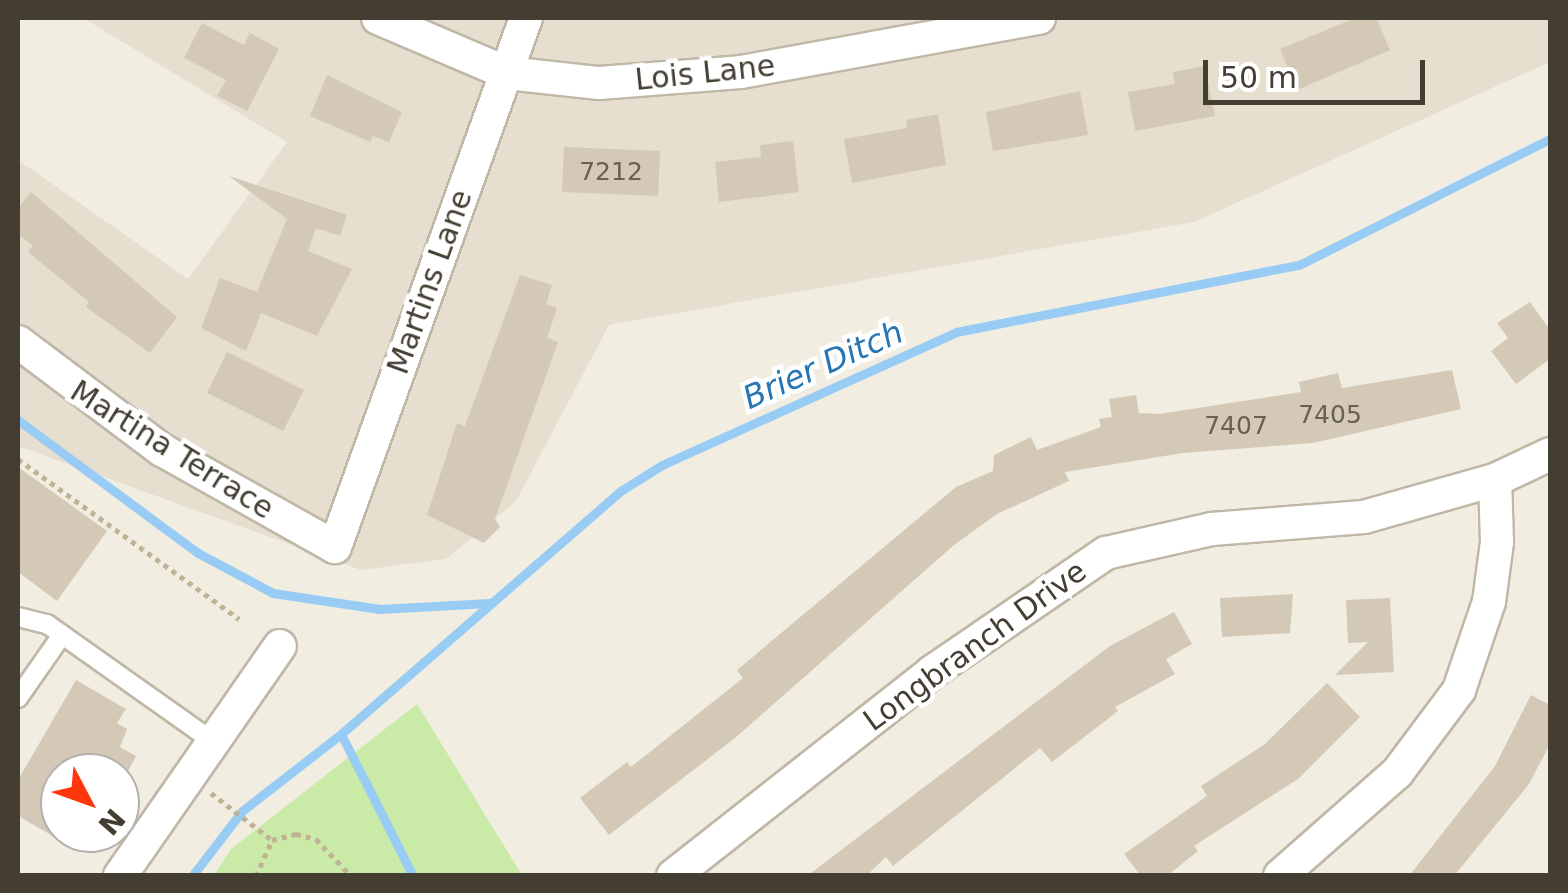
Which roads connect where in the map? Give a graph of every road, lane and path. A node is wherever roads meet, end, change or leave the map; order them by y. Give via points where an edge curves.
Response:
1 (378, 18) edge
2 (526, 18) edge
3 (1040, 18) edge
4 (506, 74) junction
5 (18, 342) edge
6 (1550, 454) edge
7 (18, 459) edge
8 (1495, 480) junction
9 (335, 547) joint
10 (18, 617) edge
11 (239, 619) dead end
12 (62, 634) junction
13 (280, 646) dead end
14 (18, 698) edge
15 (212, 741) junction
16 (208, 792) dead end
17 (272, 840) junction
18 (120, 876) edge
19 (256, 876) edge
20 (351, 876) edge
21 (673, 876) edge
22 (1280, 876) edge

1 - 4 street, Lois Lane
2 - 4 street, Martins Lane
3 - 4 street, Lois Lane via 675,81
4 - 9 street, Martins Lane
5 - 9 street, Martina Terrace via 162,450
6 - 8 street, Longbranch Drive
7 - 11 path
8 - 21 street, Longbranch Drive via 1364,517 1212,528 1106,553 932,672
8 - 22 street via 1497,542 1489,602 1459,690 1398,773
10 - 12 lane
12 - 14 lane
12 - 15 lane
13 - 15 street
15 - 18 street
16 - 17 path
17 - 19 path
17 - 20 path via 296,834 316,839

